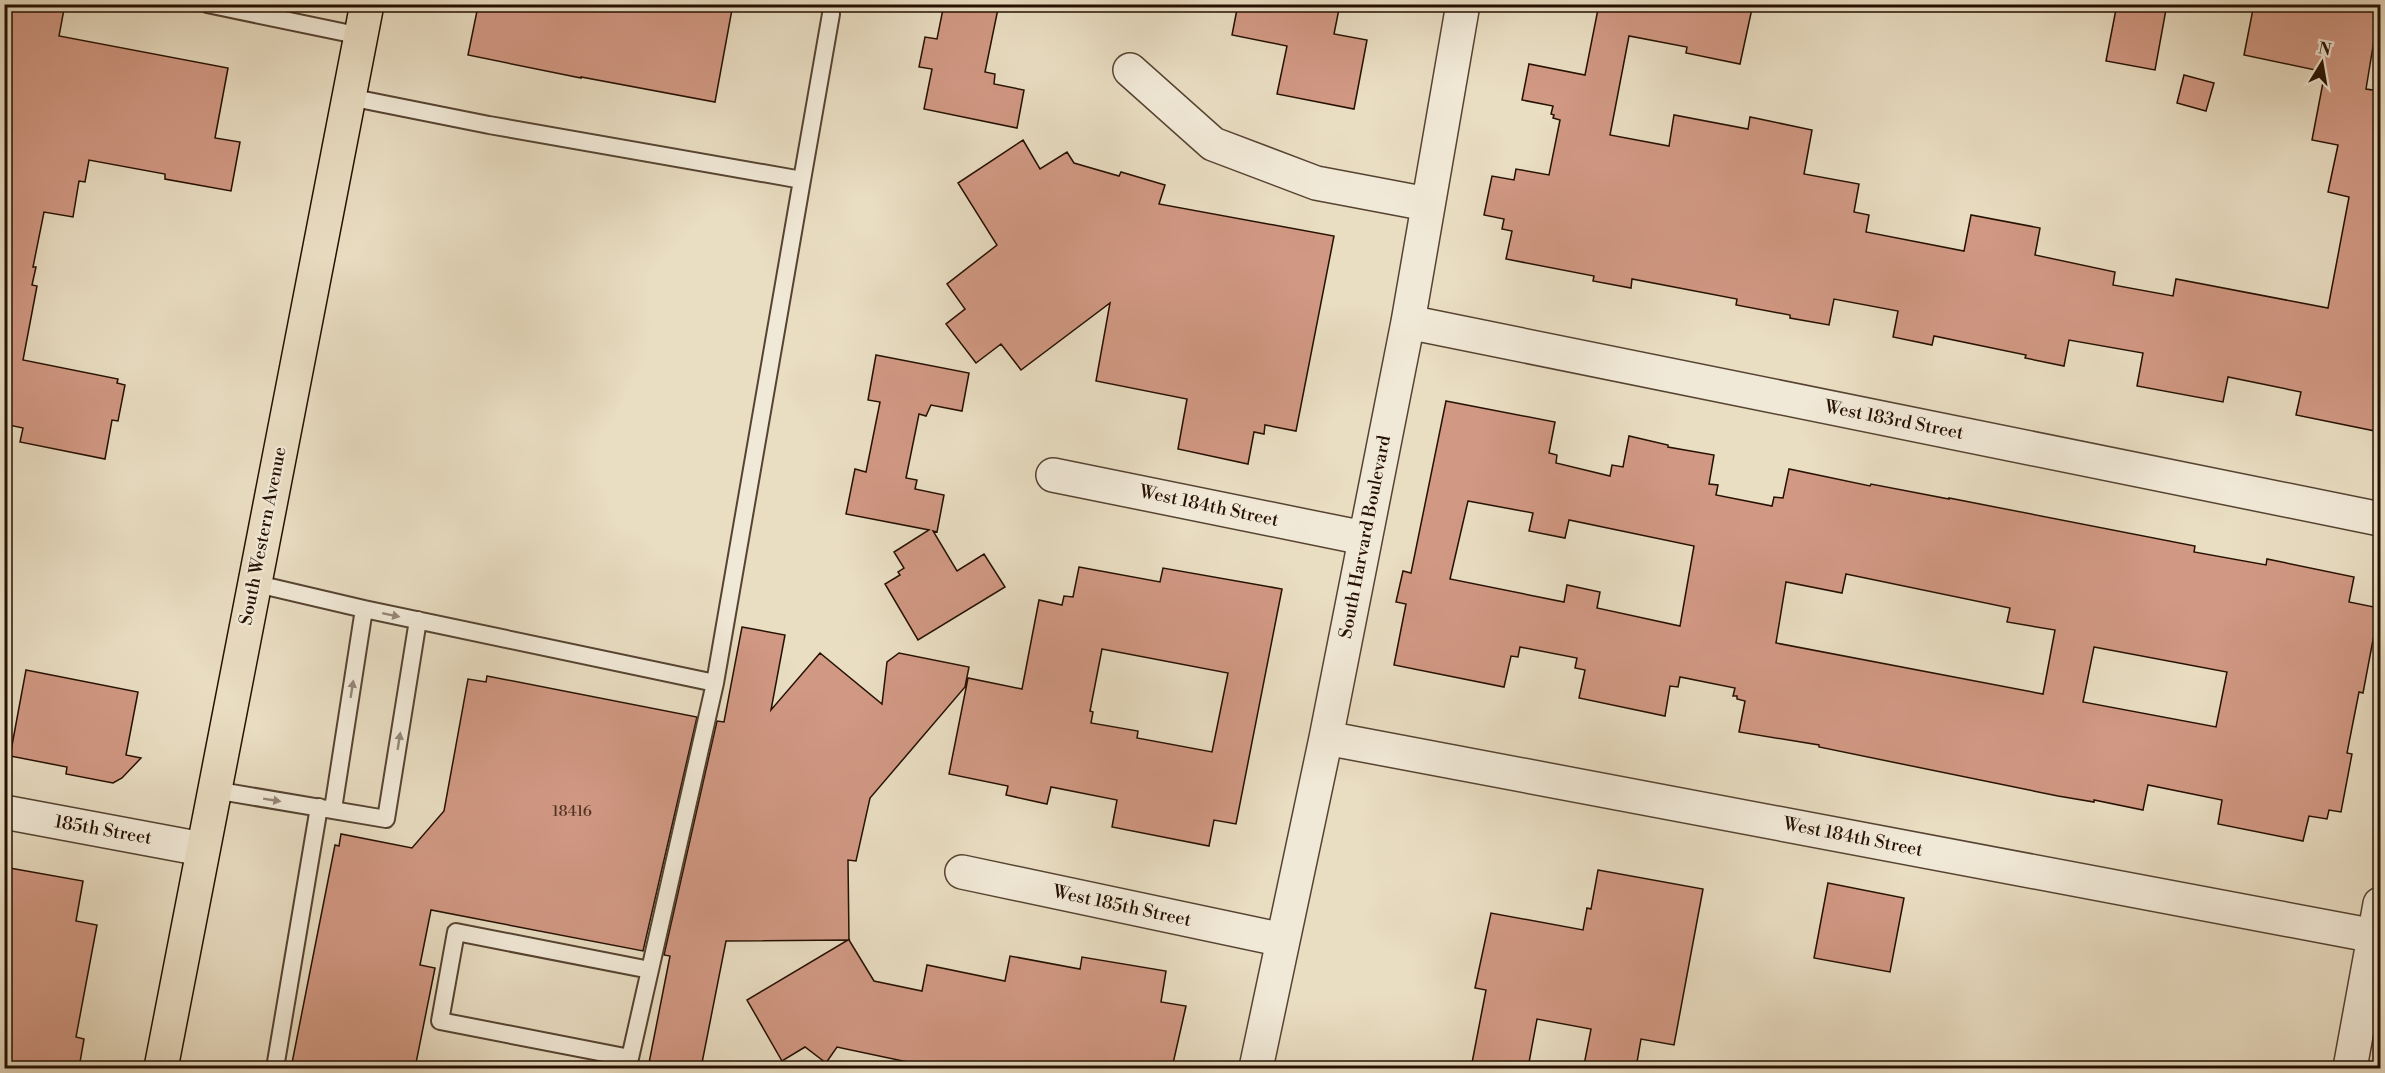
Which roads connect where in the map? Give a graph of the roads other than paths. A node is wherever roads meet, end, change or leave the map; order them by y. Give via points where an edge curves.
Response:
1 (207, 4) edge
2 (367, 4) edge
3 (1464, 4) edge
4 (831, 14) dead end
5 (361, 36) junction
6 (1130, 70) dead end
7 (350, 97) junction
8 (802, 180) junction
9 (1427, 204) junction
10 (1408, 322) junction
11 (1053, 475) dead end
12 (2380, 519) edge
13 (1364, 538) junction
14 (253, 583) junction
15 (364, 609) junction
16 (418, 620) junction
17 (715, 683) junction
18 (1326, 738) junction
19 (214, 790) junction
20 (326, 808) junction
21 (4, 812) edge
22 (202, 849) junction
23 (962, 872) dead end
24 (2378, 926) edge
25 (1282, 940) junction
26 (650, 970) junction
27 (161, 1068) edge
28 (275, 1068) edge
29 (1256, 1068) edge
30 (2350, 1068) edge

1 - 5 lane
2 - 5 main road, South Western Avenue
3 - 9 street, South Harvard Boulevard
4 - 8 lane
5 - 7 main road, South Western Avenue
6 - 9 street via 1213,144 1316,183
7 - 8 lane
7 - 14 main road, South Western Avenue
8 - 17 lane
9 - 10 street, South Harvard Boulevard
10 - 12 street, West 183rd Street
10 - 13 street, South Harvard Boulevard
11 - 13 street, West 184th Street
13 - 18 street, South Harvard Boulevard
14 - 15 lane
14 - 19 main road, South Western Avenue
15 -> 16 lane
20 -> 15 lane
16 - 17 lane
20 -> 16 lane via 386,819
17 - 26 lane
18 - 24 street, West 184th Street
18 - 25 street, South Harvard Boulevard
19 -> 20 lane
19 - 22 main road, South Western Avenue
20 - 28 lane
21 - 22 street, 185th Street
22 - 27 main road, South Western Avenue
23 - 25 street, West 185th Street
24 - 30 street
25 - 29 street, South Harvard Boulevard
26 - 26 lane via 630,1058 440,1021 456,932

